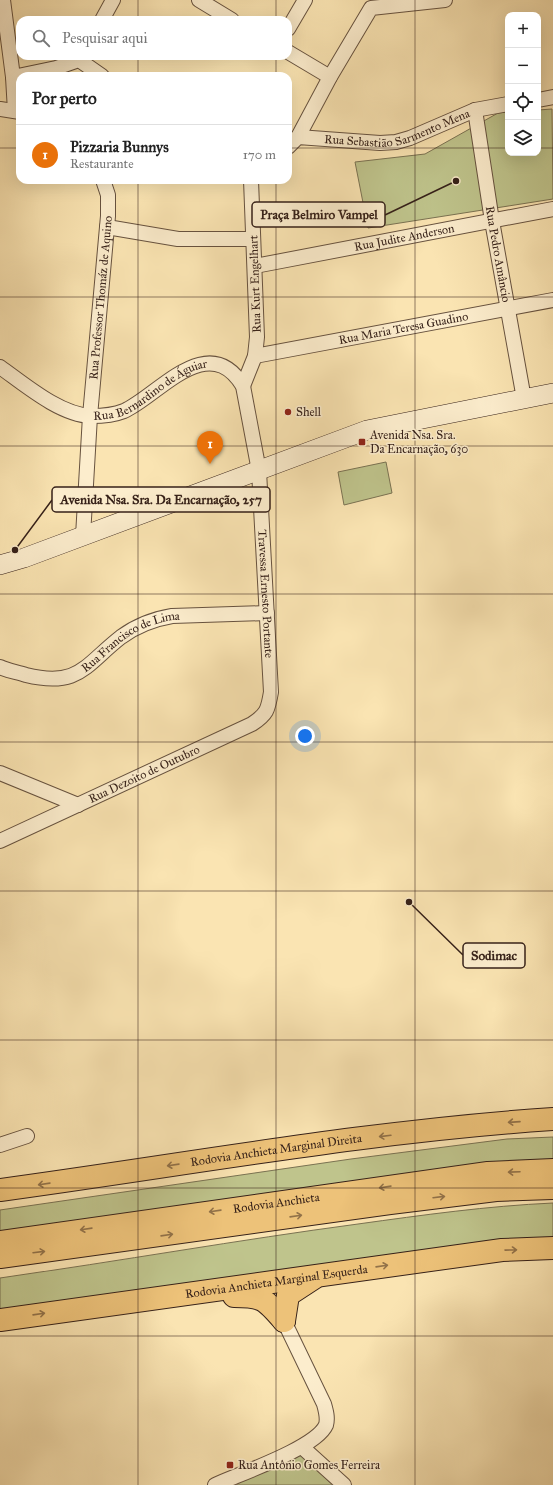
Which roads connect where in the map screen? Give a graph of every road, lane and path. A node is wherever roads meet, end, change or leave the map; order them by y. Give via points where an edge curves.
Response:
1 (3, 0) edge
2 (113, 0) edge
3 (199, 0) edge
4 (305, 0) edge
5 (444, 0) edge
6 (104, 16) edge
7 (225, 16) edge
8 (292, 22) edge
9 (292, 54) edge
10 (75, 60) edge
11 (82, 60) edge
12 (8, 70) edge
13 (97, 72) edge
14 (330, 77) junction
15 (553, 97) edge
16 (541, 99) edge
17 (16, 104) edge
18 (505, 105) edge
19 (0, 109) edge
20 (475, 110) junction
21 (16, 112) edge
22 (293, 142) edge
23 (105, 184) edge
24 (251, 184) edge
25 (553, 209) edge
26 (492, 221) junction
27 (107, 227) junction
28 (253, 239) junction
29 (255, 266) junction
30 (553, 300) edge
31 (508, 309) junction
32 (255, 356) junction
33 (0, 367) edge
34 (243, 386) junction
35 (553, 393) edge
36 (524, 399) junction
37 (90, 416) junction
38 (259, 472) junction
39 (83, 536) junction
40 (0, 564) edge
41 (267, 613) junction
42 (1, 668) edge
43 (271, 692) joint
44 (0, 773) edge
45 (78, 805) junction
46 (0, 841) edge
47 (553, 1119) edge
48 (27, 1136) dead end
49 (0, 1145) edge
50 (553, 1170) edge
51 (553, 1188) edge
52 (0, 1190) edge
53 (0, 1242) edge
54 (553, 1248) edge
55 (0, 1257) edge
56 (319, 1275) junction
57 (177, 1297) junction
58 (0, 1320) edge
59 (284, 1321) junction
60 (302, 1447) junction
61 (215, 1485) edge
62 (344, 1485) edge

1 - 12 street
2 - 6 street
3 - 7 street
4 - 8 street
5 - 14 street via 371,8
9 - 14 street
10 - 12 street via 56,68
11 - 13 street
12 - 17 street
14 - 22 street
15 - 16 street
18 - 20 street, Rua Sebastião Sarmento Mena
19 - 21 street
20 - 22 street, Rua Sebastião Sarmento Mena via 396,142
20 - 26 street, Rua Pedro Amâncio
23 - 27 street, Rua Professor Thomáz de Aquino via 108,195
24 - 28 street, Rua Kurt Engelhart
25 - 26 street, Rua Judite Anderson
26 - 29 street, Rua Judite Anderson
26 - 31 street, Rua Pedro Amâncio
27 - 28 street via 178,238
27 - 37 street, Rua Professor Thomáz de Aquino
28 - 29 street, Rua Kurt Engelhart
29 - 32 street, Rua Kurt Engelhart
30 - 31 street, Rua Maria Teresa Guadino
31 - 32 street, Rua Maria Teresa Guadino
31 - 36 street, Rua Pedro Amâncio
32 - 34 street, Rua Kurt Engelhart
33 - 37 street, Rua Bernardino de Águiar via 61,408
34 - 37 street, Rua Bernardino de Águiar via 223,367 205,364 194,366 177,374 124,411
34 - 38 street
35 - 36 street
36 - 38 street via 367,430
37 - 39 street, Rua Professor Thomáz de Aquino
38 - 39 street
38 - 41 street, Travessa Ernesto Portante
39 - 40 street
41 - 42 street, Rua Francisco de Lima via 172,616 156,619 122,636 88,667 67,678 38,678
41 - 43 street, Travessa Ernesto Portante
43 - 45 street, Rua Dezoito de Outubro via 269,709 252,724
44 - 45 street
45 - 46 street, Rua Dezoito de Outubro
47 -> 52 highway, Rodovia Anchieta Marginal Direita via 387,1136
48 - 49 street
50 -> 53 highway, Rodovia Anchieta via 480,1174
55 -> 51 highway, Rodovia Anchieta via 413,1200 496,1190
56 -> 54 highway, Rodovia Anchieta Marginal Esquerda via 502,1250
56 - 57 highway, Rodovia Anchieta Marginal Esquerda
56 - 59 highway via 288,1295
58 -> 57 highway, Rodovia Anchieta Marginal Esquerda
57 - 59 highway via 254,1296 268,1303
59 - 60 street via 324,1404 327,1416 326,1425 320,1433
60 - 61 street
60 - 62 street

